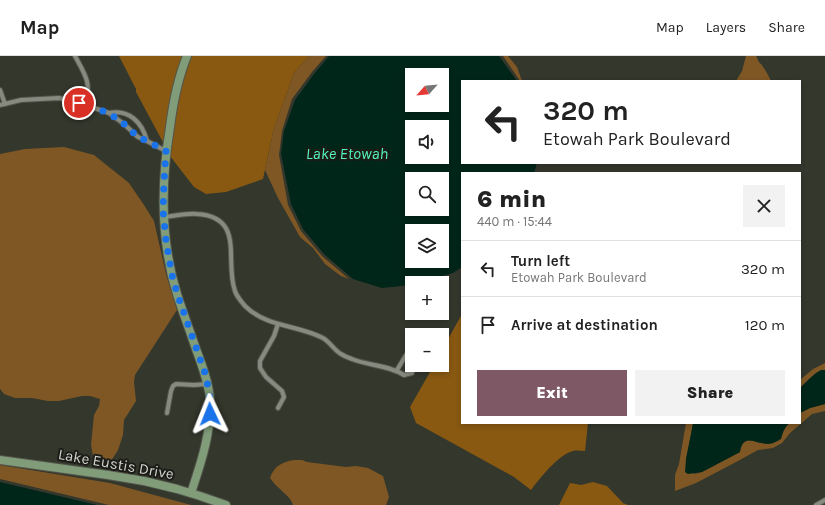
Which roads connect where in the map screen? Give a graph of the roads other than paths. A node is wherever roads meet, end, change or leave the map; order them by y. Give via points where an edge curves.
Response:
1 (75, 56) edge
2 (187, 56) edge
3 (0, 90) edge
4 (2, 104) edge
5 (86, 106) junction
6 (109, 113) junction
7 (127, 115) junction
8 (122, 123) junction
9 (147, 141) junction
10 (166, 151) junction
11 (164, 217) junction
12 (278, 324) junction
13 (405, 357) edge
14 (397, 370) junction
15 (412, 372) edge
16 (208, 384) junction
17 (278, 408) dead end
18 (167, 413) dead end
19 (0, 460) edge
20 (191, 493) junction
21 (825, 500) edge
22 (226, 505) edge
23 (816, 505) edge

1 - 5 street via 88,85
2 - 10 street via 172,110
3 - 4 street
4 - 5 street via 59,98
5 - 6 street
6 - 7 street
6 - 8 street
7 - 8 street
7 - 9 street via 139,123
8 - 9 street via 138,137
9 - 10 street
10 - 11 street
11 - 12 street via 196,214 219,220 226,228 231,246 234,290 254,313
11 - 16 street via 172,275
12 - 14 street via 325,339 341,354 354,360
12 - 17 street via 260,361 260,368 266,377 282,391 284,397
13 - 14 street
14 - 15 street via 404,375
16 - 18 street via 173,386
16 - 20 street via 209,427
19 - 20 street, Lake Eustis Drive via 108,474
20 - 22 street, Lake Eustis Drive
21 - 23 street

